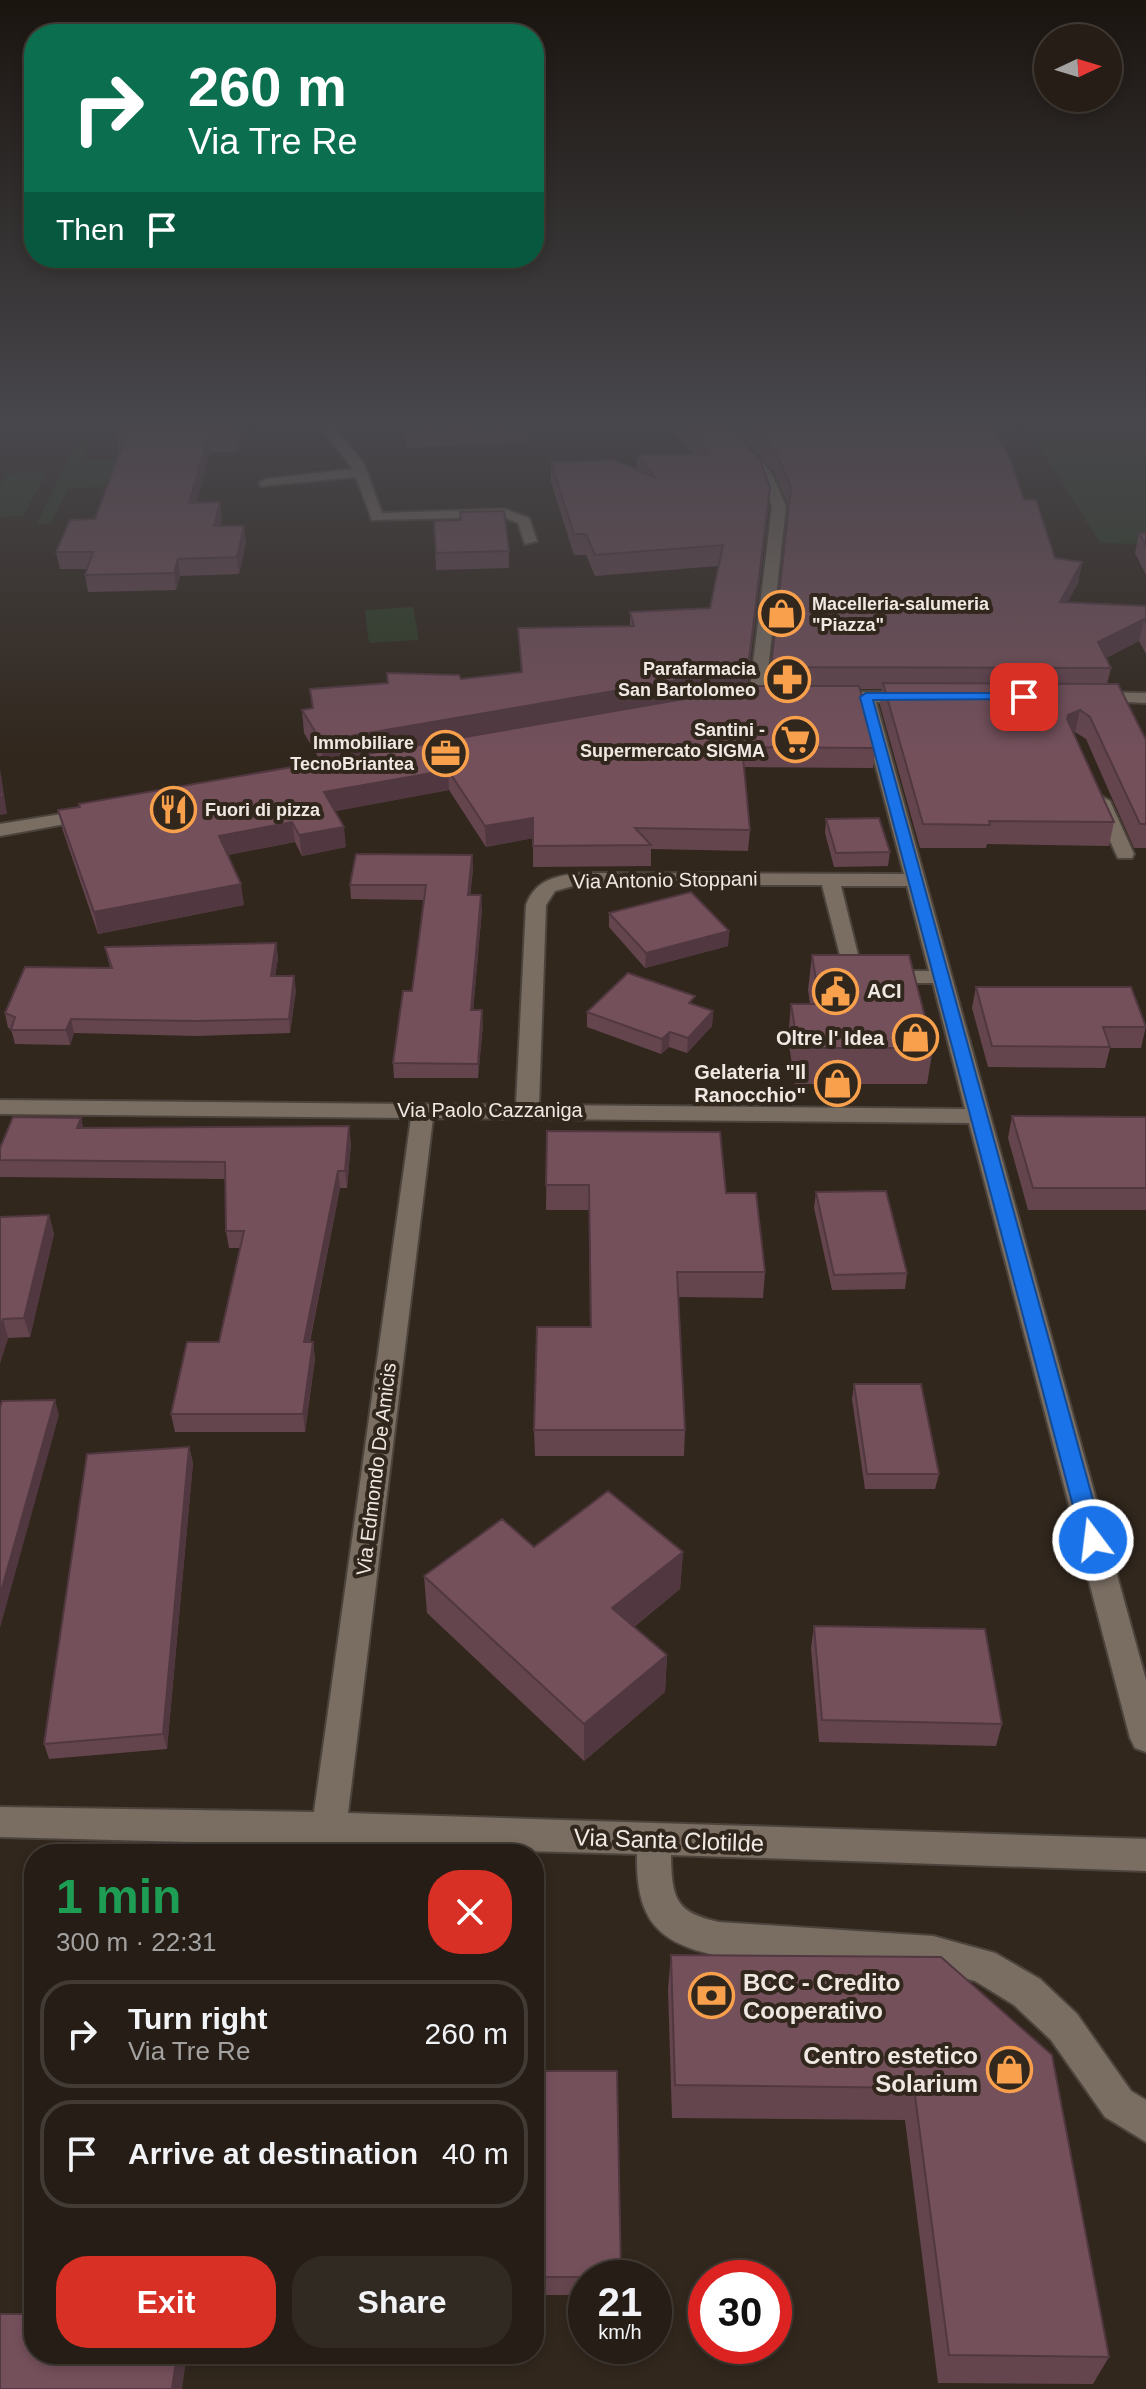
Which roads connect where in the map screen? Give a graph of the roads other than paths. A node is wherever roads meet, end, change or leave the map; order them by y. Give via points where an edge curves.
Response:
1 (527, 531) edge
2 (776, 531) edge
3 (530, 541) dead end
4 (819, 697) edge
5 (866, 697) junction
6 (929, 697) edge
7 (1071, 697) edge
8 (757, 698) edge
9 (1146, 698) edge
10 (1093, 783) edge
11 (108, 811) edge
12 (0, 830) edge
13 (1125, 854) dead end
14 (830, 880) junction
15 (915, 880) junction
16 (941, 977) junction
17 (0, 1107) edge
18 (423, 1110) junction
19 (527, 1110) junction
20 (979, 1116) junction
21 (1146, 1738) edge
22 (0, 1822) edge
23 (329, 1828) junction
24 (654, 1839) junction
25 (1146, 1855) edge
26 (1146, 2123) edge

1 - 3 street
2 - 8 street
4 - 5 street
5 - 6 street
5 - 15 street
7 - 9 street
10 - 13 street
11 - 12 street
14 - 15 street, Via Antonio Stoppani
14 - 16 street via 852,971 875,977
14 - 19 street, Via Antonio Stoppani via 574,879 542,890 536,905
15 - 16 street
16 - 20 street
17 - 18 street, Via Paolo Cazzaniga
18 - 19 street, Via Paolo Cazzaniga
18 - 23 street, Via Edmondo De Amicis
19 - 20 street, Via Paolo Cazzaniga
20 - 21 street
22 - 23 street, Via Santa Clotilde
23 - 24 street, Via Santa Clotilde
24 - 25 street, Via Santa Clotilde
24 - 26 street via 655,1897 672,1924 703,1937 933,1953 982,1965 1027,1992 1064,2027 1118,2104

